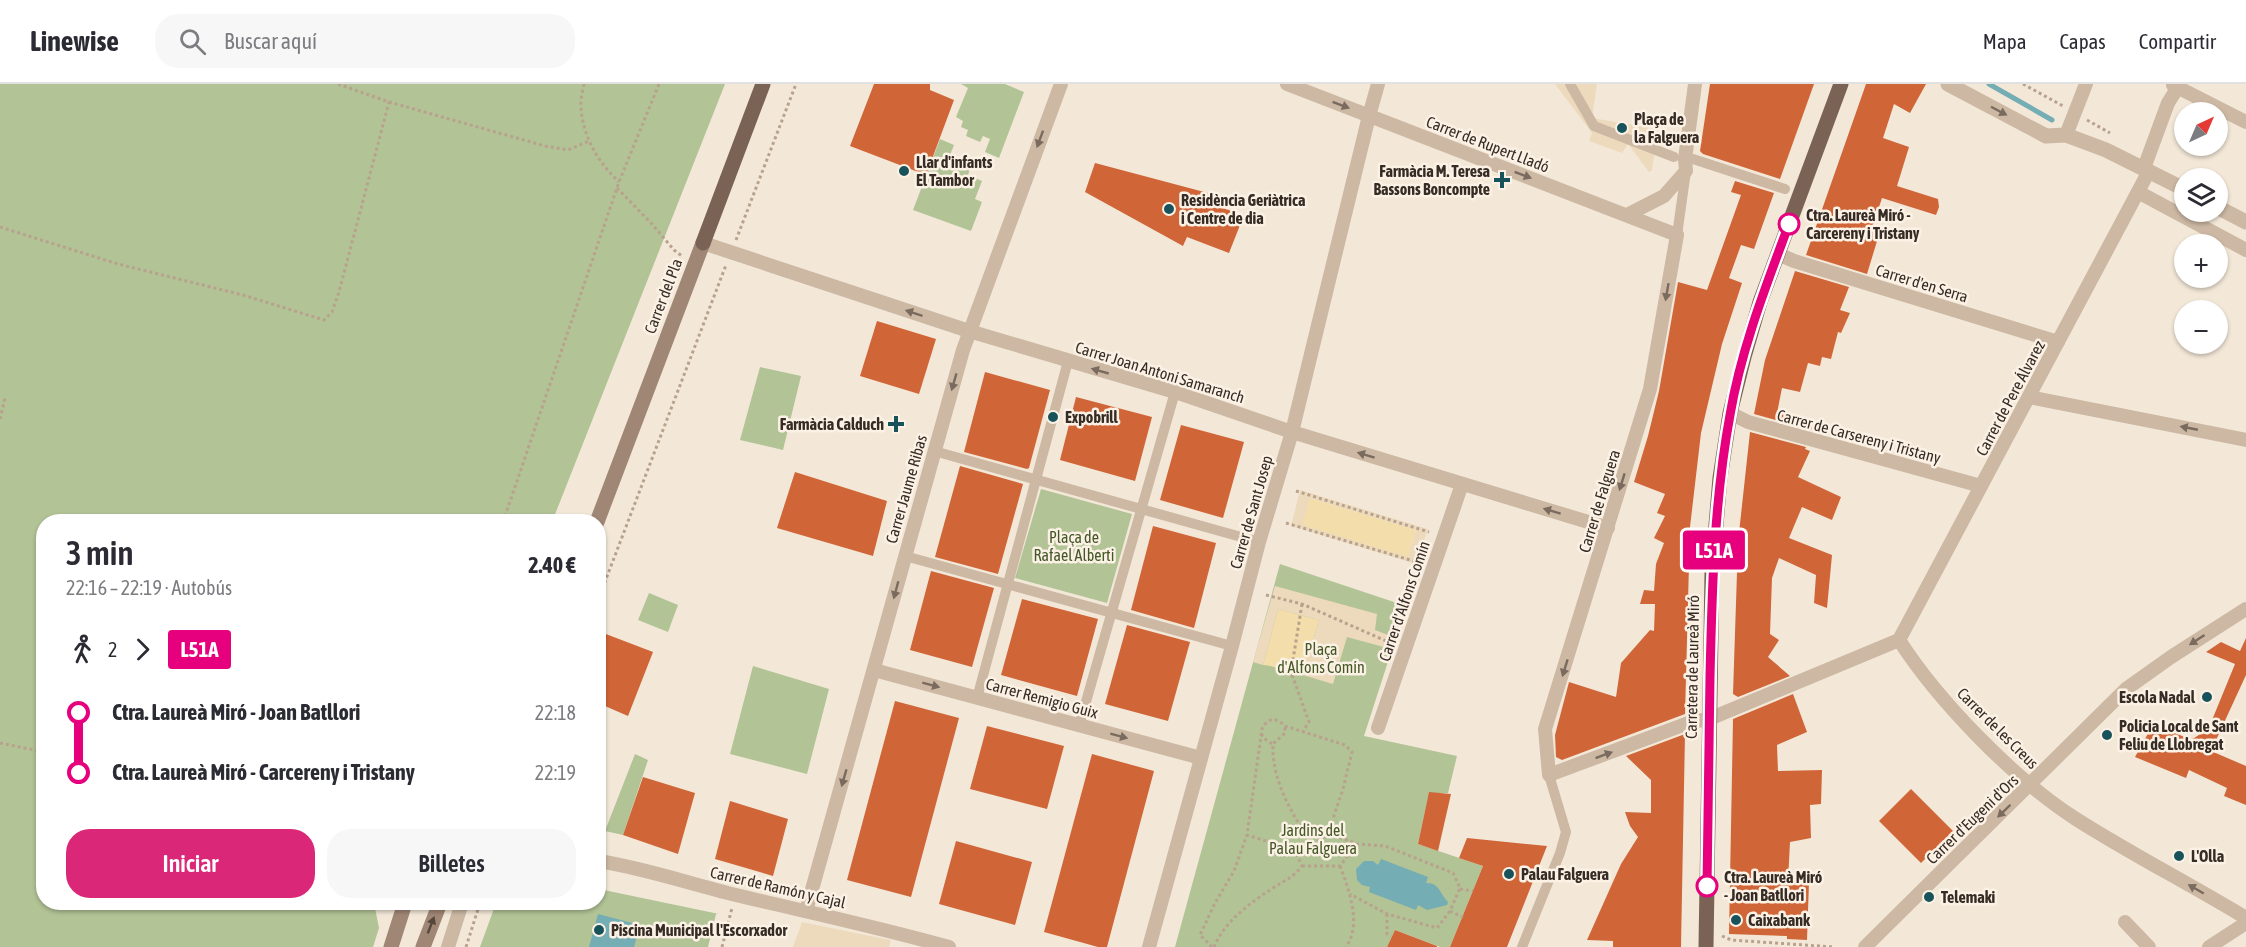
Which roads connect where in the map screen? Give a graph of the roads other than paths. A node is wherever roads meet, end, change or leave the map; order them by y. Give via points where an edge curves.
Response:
1 (764, 84) edge
2 (1061, 84) edge
3 (1287, 84) edge
4 (1378, 84) edge
5 (1569, 84) edge
6 (1695, 84) edge
7 (1841, 84) edge
8 (1948, 84) edge
9 (2086, 84) edge
10 (2177, 85) edge
11 (1369, 116) junction
12 (2246, 122) edge
13 (2066, 135) junction
14 (1674, 157) dead end
15 (1689, 165) junction
16 (2146, 170) junction
17 (2174, 184) edge
18 (1785, 189) dead end
19 (2138, 192) junction
20 (2228, 213) edge
21 (1627, 215) junction
22 (2246, 222) edge
23 (1677, 235) junction
24 (703, 243) junction
25 (2246, 250) edge
26 (1778, 254) junction
27 (969, 331) junction
28 (2058, 342) junction
29 (1068, 361) junction
30 (1175, 392) junction
31 (2029, 397) junction
32 (1730, 413) junction
33 (1292, 432) junction
34 (2246, 439) edge
35 (934, 451) junction
36 (1037, 480) junction
37 (1462, 484) junction
38 (1981, 486) junction
39 (1141, 509) junction
40 (600, 514) edge
41 (1608, 528) junction
42 (1259, 542) junction
43 (905, 556) junction
44 (1006, 585) junction
45 (2246, 609) edge
46 (1111, 613) junction
47 (1899, 640) junction
48 (1232, 646) junction
49 (874, 670) junction
50 (977, 698) junction
51 (1709, 719) junction
52 (1079, 726) junction
53 (1378, 728) dead end
54 (1201, 758) junction
55 (1549, 775) junction
56 (2031, 784) junction
57 (606, 862) edge
58 (403, 910) edge
59 (437, 910) edge
60 (460, 910) edge
61 (806, 911) junction
62 (2246, 921) edge
63 (2125, 922) dead end
64 (900, 933) junction
65 (391, 947) edge
66 (423, 947) edge
67 (448, 947) edge
68 (896, 947) edge
69 (948, 947) edge
70 (1149, 947) edge
71 (1522, 947) edge
72 (1706, 947) edge
73 (1864, 947) edge
74 (2149, 947) edge
75 (2209, 947) edge

1 - 24 main road, Carrer del Pla
2 -> 27 street, Carrer Jaume Ribas
3 -> 11 street, Carrer de Rupert Lladó
4 - 11 street, Carrer de Sant Josep
5 - 14 street via 1594,126
6 - 15 street via 1685,159
7 - 26 main road, Carretera de Laureà Miró
8 -> 13 street via 2046,136
9 - 13 street
10 - 12 street
10 - 16 street, Carrer de Pere Álvarez
11 -> 21 street, Carrer de Rupert Lladó
11 - 33 street, Carrer de Sant Josep
13 - 16 street
15 - 18 street
15 - 21 street via 1664,196
15 - 23 street
16 - 17 street
16 - 19 street, Carrer de Pere Álvarez
19 - 25 street
19 - 28 street, Carrer de Pere Álvarez
20 - 22 street
21 - 23 street, Carrer de Rupert Lladó
23 -> 41 street, Carrer de Falguera via 1650,389
27 -> 24 street, Carrer Joan Antoni Samaranch
24 - 40 main road, Carrer del Pla
26 - 28 street, Carrer d'en Serra
26 - 32 main road, Carretera de Laureà Miró via 1747,346
27 - 29 street, Carrer Joan Antoni Samaranch
27 -> 35 street, Carrer Jaume Ribas
28 - 31 street, Carrer de Pere Álvarez
30 -> 29 street, Carrer Joan Antoni Samaranch
29 - 36 street
30 - 33 street, Carrer Joan Antoni Samaranch
30 - 39 street
34 -> 31 street
31 - 38 street, Carrer de Pere Álvarez
32 - 38 street, Carrer de Carsereny i Tristany via 1748,422
32 - 51 main road, Carretera de Laureà Miró via 1712,572
37 -> 33 street, Carrer Joan Antoni Samaranch
33 - 42 street, Carrer de Sant Josep
35 - 36 street
35 - 43 street, Carrer Jaume Ribas
36 - 39 street
36 - 44 street
41 -> 37 street, Carrer Joan Antoni Samaranch
37 - 53 street, Carrer d'Alfons Comín
38 - 47 street, Carrer de Pere Álvarez
39 - 42 street
39 - 46 street
41 -> 55 street, Carrer de Falguera via 1545,729
42 - 48 street, Carrer de Sant Josep
43 - 44 street
43 -> 49 street, Carrer Jaume Ribas
44 - 46 street
44 - 50 street
45 -> 56 street, Carrer d'Eugeni d'Ors via 2126,689
46 - 48 street
46 - 52 street
47 - 51 street
47 - 56 street, Carrer de les Creus via 1966,722
48 - 54 street, Carrer de Sant Josep
49 -> 50 street, Carrer Remigio Guix
49 -> 61 street, Carrer Jaume Ribas
50 - 52 street, Carrer Remigio Guix
55 -> 51 street via 1691,722
51 - 72 main road, Carretera de Laureà Miró
52 -> 54 street, Carrer Remigio Guix
54 - 70 street, Carrer de Sant Josep
55 - 71 street via 1566,832
62 -> 56 street, Carrer de les Creus via 2075,819
56 -> 73 street, Carrer d'Eugeni d'Ors
57 - 61 street, Carrer de Ramón y Cajal
58 - 65 main road
66 -> 59 main road
60 - 67 street
61 - 64 street, Carrer de Ramón y Cajal
62 - 75 street
63 - 74 street
64 - 68 street
64 - 69 street, Carrer de Ramón y Cajal

